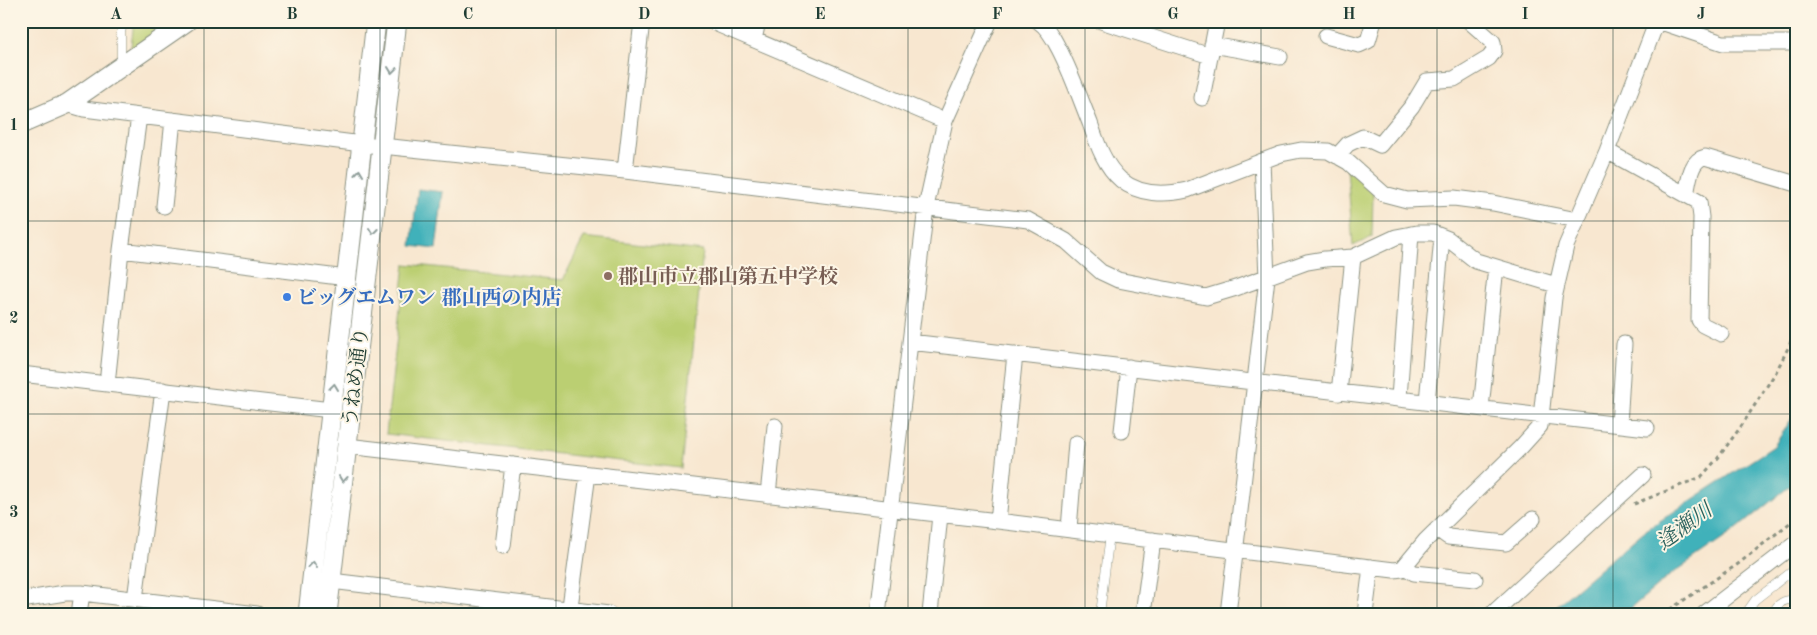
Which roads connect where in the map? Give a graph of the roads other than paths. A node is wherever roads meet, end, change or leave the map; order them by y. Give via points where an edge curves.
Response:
1 (124, 21) edge
2 (376, 21) edge
3 (398, 21) edge
4 (642, 21) edge
5 (710, 21) edge
6 (758, 21) edge
7 (990, 21) edge
8 (1038, 21) edge
9 (1101, 21) edge
10 (1217, 21) edge
11 (1374, 21) edge
12 (1469, 21) edge
13 (1658, 21) edge
14 (184, 22) edge
15 (1326, 36) dead end
16 (754, 40) junction
17 (1796, 43) edge
18 (1211, 51) junction
19 (1280, 58) dead end
20 (120, 68) junction
21 (1202, 98) dead end
22 (67, 104) junction
23 (138, 116) junction
24 (173, 120) junction
25 (945, 121) junction
26 (21, 124) edge
27 (362, 144) junction
28 (383, 147) junction
29 (1607, 151) junction
30 (1337, 156) junction
31 (1262, 161) junction
32 (625, 172) junction
33 (1796, 184) edge
34 (1686, 195) junction
35 (164, 206) dead end
36 (926, 207) junction
37 (1577, 220) junction
38 (1411, 234) junction
39 (1442, 237) junction
40 (121, 250) junction
41 (1353, 257) junction
42 (1496, 267) junction
43 (347, 278) junction
44 (1266, 278) junction
45 (1556, 286) junction
46 (1721, 334) dead end
47 (910, 342) junction
48 (1624, 344) dead end
49 (1015, 354) junction
50 (1128, 367) junction
51 (21, 374) edge
52 (1256, 382) junction
53 (107, 384) junction
54 (163, 390) junction
55 (1339, 393) junction
56 (1399, 398) junction
57 (1427, 402) junction
58 (1481, 408) junction
59 (331, 410) junction
60 (1542, 416) junction
61 (1619, 424) junction
62 (775, 426) dead end
63 (1647, 428) dead end
64 (1122, 431) dead end
65 (1076, 443) dead end
66 (347, 446) junction
67 (513, 466) junction
68 (588, 474) junction
69 (1643, 475) dead end
70 (768, 495) junction
71 (891, 509) junction
72 (940, 514) junction
73 (1533, 518) dead end
74 (998, 521) junction
75 (1069, 529) junction
76 (1437, 529) junction
77 (1110, 534) junction
78 (1153, 540) junction
79 (1796, 543) edge
80 (503, 546) dead end
81 (1236, 550) junction
82 (1371, 567) junction
83 (1405, 567) junction
84 (1796, 568) edge
85 (1475, 579) dead end
86 (331, 581) junction
87 (82, 593) junction
88 (135, 599) junction
89 (21, 600) edge
90 (1796, 600) edge
91 (217, 611) edge
92 (569, 611) edge
93 (79, 614) edge
94 (257, 614) edge
95 (308, 614) edge
96 (327, 614) edge
97 (610, 614) edge
98 (878, 614) edge
99 (930, 614) edge
100 (1100, 614) edge
101 (1144, 614) edge
102 (1228, 614) edge
103 (1365, 614) edge
104 (1492, 614) edge
105 (1704, 614) edge
106 (1745, 614) edge
107 (1773, 614) edge

1 - 20 lane
2 - 27 street, うねめ通り
3 -> 28 street, うねめ通り
4 - 32 street
5 - 16 street
6 - 16 street
7 - 25 street
8 - 31 street via 1065,60 1100,148 1110,168 1122,181 1144,191 1171,194
9 - 18 street
10 - 18 street
11 - 15 street via 1368,41 1359,45
12 - 30 street via 1493,42 1494,51 1489,58 1454,79 1427,81 1412,106 1380,145 1363,137 1348,144
13 - 17 street via 1722,43
13 - 29 street
14 - 20 street
16 - 25 street
18 - 19 street
18 - 21 street
20 - 22 street
22 - 23 street via 84,110
22 - 26 street
23 - 24 street
23 - 40 street
24 - 27 street
24 - 35 street
25 - 36 street
27 - 28 street
43 -> 27 street, うねめ通り
28 - 32 street
28 -> 66 street, うねめ通り
29 - 34 street
29 - 37 street
30 - 31 street via 1328,151 1301,150
30 - 37 street via 1384,194 1407,200 1454,198 1493,203
31 - 44 street
32 - 36 street
33 - 34 street via 1706,157 1694,164
34 - 46 street via 1699,202 1701,217 1700,320
36 - 44 street via 1028,220 1066,241 1101,272 1118,280 1206,297
36 - 47 street
37 - 45 street via 1566,246
38 - 39 street
38 - 41 street via 1389,240
38 - 56 street
39 - 42 street via 1476,262
39 - 57 street
40 - 43 street
40 - 53 street
41 - 44 street via 1307,262
41 - 55 street
42 - 45 street
42 - 58 street
59 -> 43 street, うねめ通り
44 - 52 street
45 - 60 street
47 - 49 street
47 - 71 street
48 - 61 street
49 - 50 street
49 - 74 street
50 - 52 street
50 - 64 street
51 - 53 street
52 - 55 street
52 - 81 street
53 - 54 street
54 - 59 street
54 - 88 street
55 - 56 street
56 - 57 street
57 - 58 street
58 - 60 street
95 -> 59 street, うねめ通り
60 - 61 street
60 - 76 street via 1538,430
61 - 63 street
62 - 70 street
65 - 75 street
66 - 67 street
66 -> 86 street, うねめ通り
67 - 68 street
67 - 80 street
68 - 70 street
68 - 92 street
69 - 104 street
70 - 71 street
71 - 72 street
71 - 98 street
72 - 74 street
72 - 99 street
73 - 76 street via 1506,543 1448,537
74 - 75 street
75 - 77 street
76 - 83 street
77 - 78 street
77 - 100 lane
78 - 81 street
78 - 101 street
79 - 105 street
81 - 82 street
81 - 102 street
82 - 83 street via 1394,570
82 - 103 street
83 - 85 street via 1414,573
84 - 106 lane via 1755,600
86 - 92 street
86 - 96 street, うねめ通り
87 - 88 street
87 - 89 street
87 - 93 street
88 - 91 street
90 - 107 lane via 1781,602
91 - 94 street
92 - 97 street

